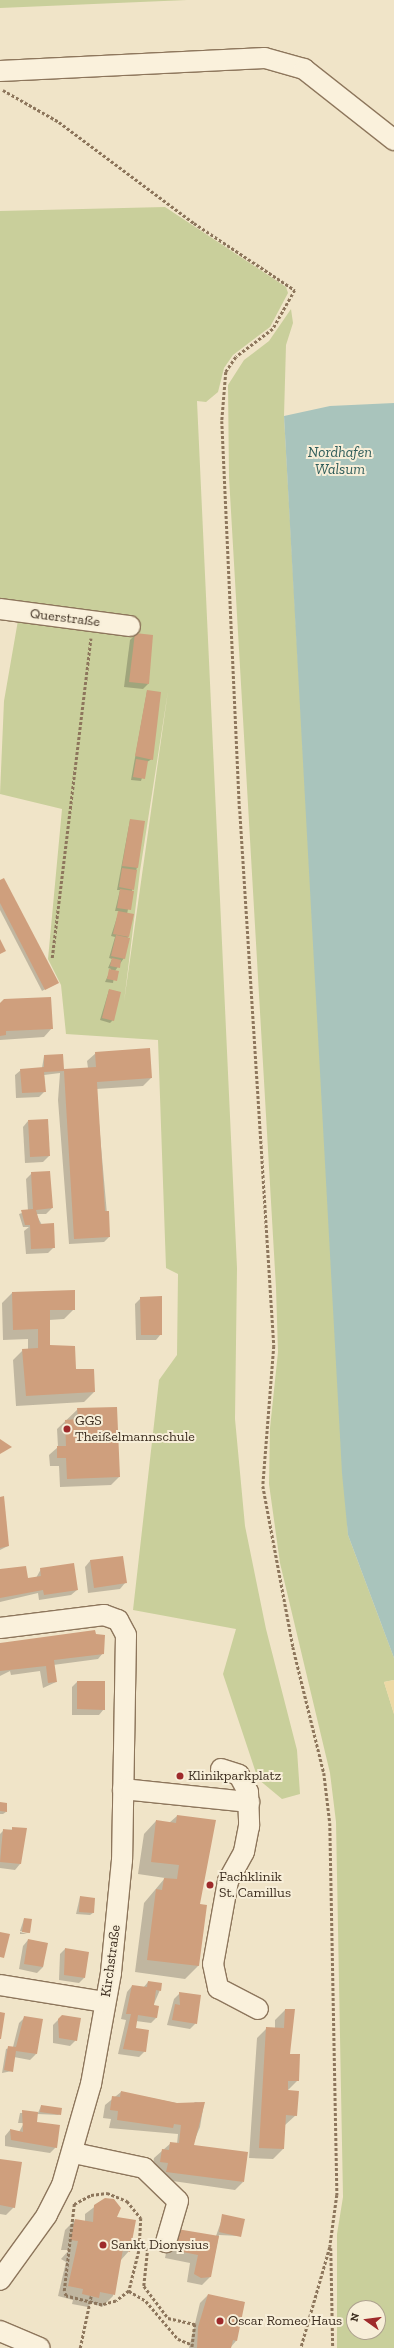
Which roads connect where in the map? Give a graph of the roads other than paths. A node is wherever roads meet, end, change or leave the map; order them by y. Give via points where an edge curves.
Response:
1 (0, 71) edge
2 (394, 140) edge
3 (0, 609) edge
4 (130, 626) dead end
5 (0, 1628) edge
6 (221, 1769) dead end
7 (123, 1789) junction
8 (250, 1802) junction
9 (0, 1984) edge
10 (105, 2002) junction
11 (258, 2009) dead end
12 (74, 2153) junction
13 (166, 2242) dead end
14 (0, 2280) edge
15 (0, 2331) edge
16 (40, 2348) edge

1 - 2 street via 265,58 304,68
3 - 4 street, Querstraße
5 - 7 street, Kirchstraße via 104,1615 118,1620 126,1635
6 - 8 street via 239,1775
7 - 8 street
7 - 10 street, Kirchstraße via 122,1860
8 - 11 street via 248,1840 228,1881 218,1922 213,1964 218,1988
9 - 10 street
10 - 12 street, Kirchstraße
12 - 13 street via 144,2168 178,2201
12 - 14 street, Kirchstraße via 47,2215
15 - 16 street

